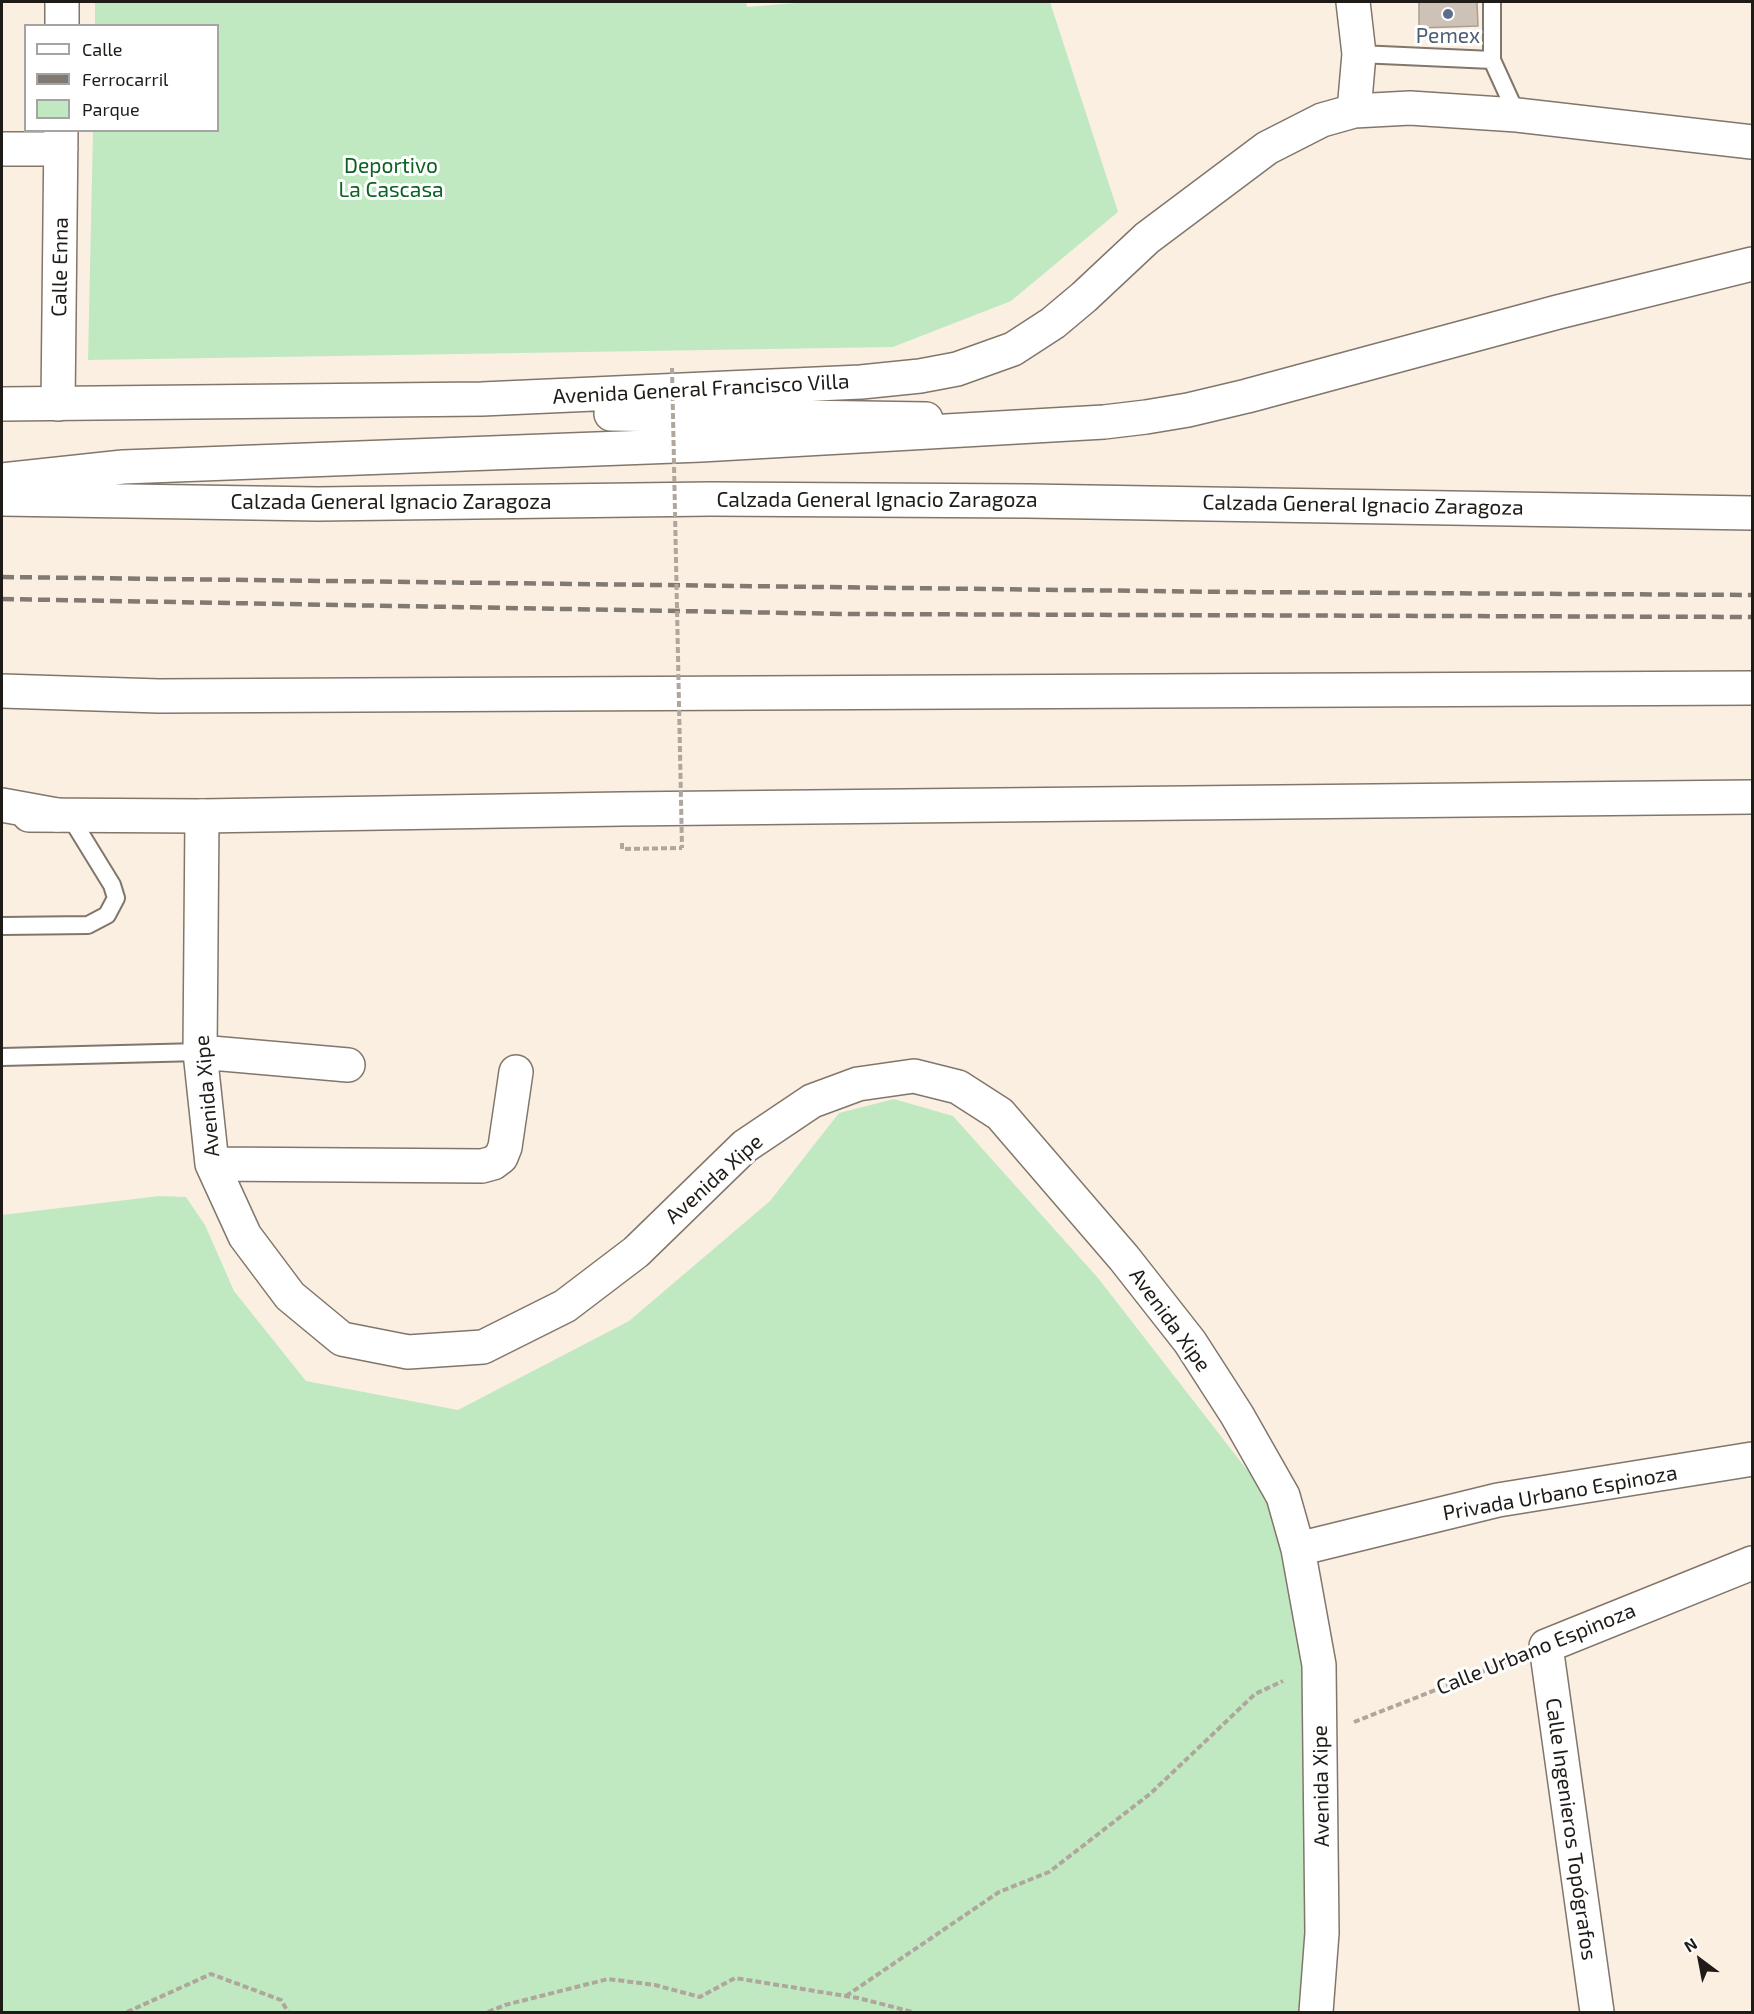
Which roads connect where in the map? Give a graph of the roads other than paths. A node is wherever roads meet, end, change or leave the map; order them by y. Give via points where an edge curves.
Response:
1 (62, 2) edge
2 (1353, 2) edge
3 (1492, 2) edge
4 (62, 24) edge
5 (1359, 54) junction
6 (1492, 60) junction
7 (1354, 111) junction
8 (1517, 115) junction
9 (61, 140) edge
10 (1752, 142) edge
11 (2, 149) edge
12 (1752, 264) edge
13 (482, 399) junction
14 (2, 404) edge
15 (58, 404) junction
16 (1104, 422) junction
17 (2, 480) edge
18 (2, 499) edge
19 (1752, 513) edge
20 (1752, 688) edge
21 (2, 691) edge
22 (1752, 797) edge
23 (2, 805) edge
24 (63, 814) junction
25 (2, 815) edge
26 (202, 816) junction
27 (2, 926) edge
28 (200, 1052) junction
29 (2, 1057) edge
30 (348, 1065) dead end
31 (516, 1072) dead end
32 (212, 1164) junction
33 (1752, 1459) edge
34 (1298, 1549) junction
35 (1752, 1563) edge
36 (1546, 1646) joint
37 (1316, 2013) edge
38 (1597, 2013) edge

1 - 4 main road
2 - 5 main road
3 - 6 lane
5 - 6 lane
5 - 7 main road
6 - 8 lane
7 - 8 main road via 1410,108
7 - 13 main road, Avenida General Francisco Villa via 1322,120 1267,148 1147,238 1053,323 1013,349 957,369 861,382
8 - 10 main road
9 - 11 main road
9 - 15 main road, Calle Enna
12 - 16 main road via 1188,410
13 - 15 main road
13 - 16 main road via 602,414
14 - 15 main road
16 - 17 main road via 701,445 123,467
18 - 19 main road, Calzada General Ignacio Zaragoza via 318,504 711,499 1028,501
20 - 21 main road via 183,696
22 - 26 main road
23 - 24 main road
24 - 25 main road
24 - 26 main road
24 - 27 lane via 112,885 116,898 107,915 88,925
26 - 28 main road, Avenida Xipe
28 - 29 lane
28 - 30 main road
28 - 32 main road, Avenida Xipe
31 - 32 main road via 505,1147 493,1163
32 - 34 main road, Avenida Xipe via 245,1236 290,1296 342,1339 408,1352 483,1347 565,1306 636,1252 745,1146 812,1101 858,1084 914,1076 958,1087 1000,1114 1124,1258 1190,1342 1283,1496
33 - 34 main road, Privada Urbano Espinoza via 1498,1500
34 - 37 main road, Avenida Xipe via 1319,1665 1322,1933
35 - 36 main road, Calle Urbano Espinoza
36 - 38 main road, Calle Ingenieros Topógrafos

